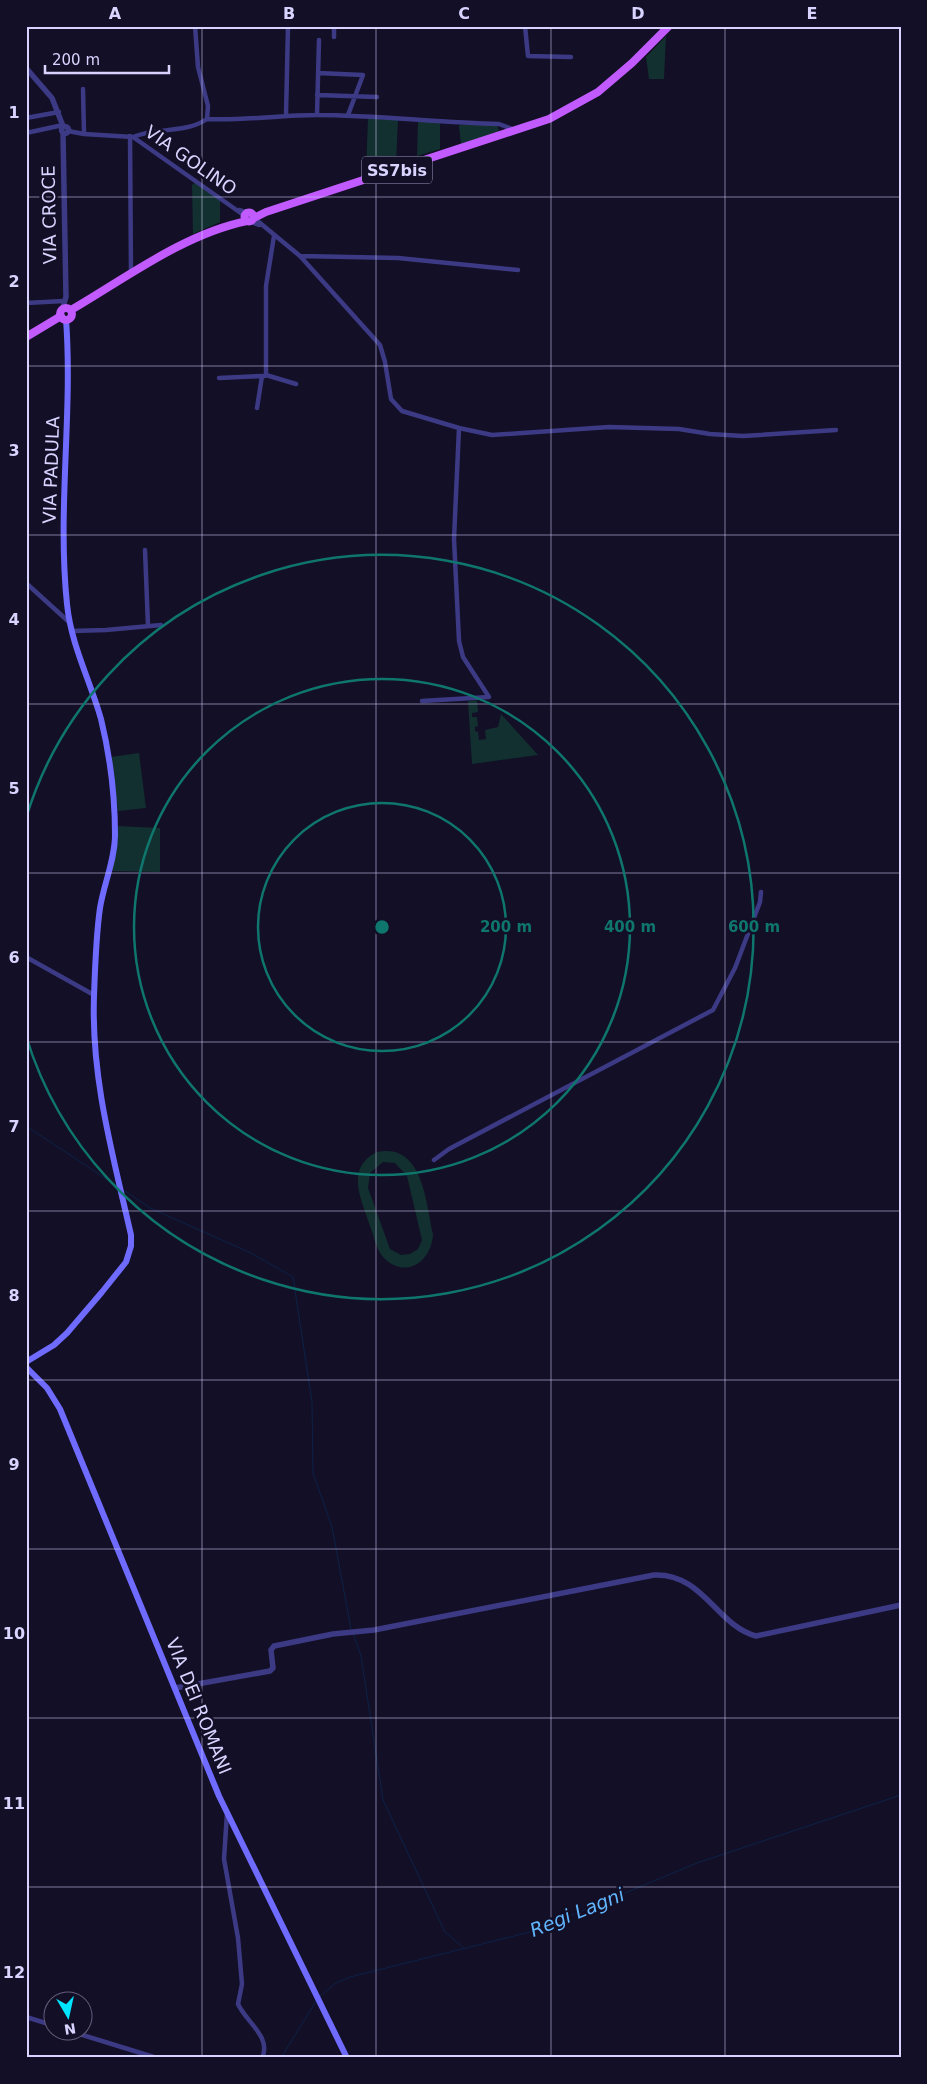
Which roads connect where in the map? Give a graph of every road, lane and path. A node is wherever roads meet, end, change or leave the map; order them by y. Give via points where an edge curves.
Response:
1 (195, 26) edge
2 (288, 26) edge
3 (334, 26) edge
4 (525, 26) edge
5 (669, 26) edge
6 (334, 37) dead end
7 (319, 40) dead end
8 (571, 57) dead end
9 (26, 68) edge
10 (318, 73) junction
11 (83, 89) dead end
12 (317, 95) junction
13 (355, 96) junction
14 (377, 97) dead end
15 (59, 112) junction
16 (286, 115) junction
17 (317, 115) junction
18 (348, 115) junction
19 (26, 118) edge
20 (207, 119) junction
21 (64, 129) junction
22 (517, 131) junction
23 (26, 133) edge
24 (84, 134) junction
25 (131, 136) junction
26 (265, 213) junction
27 (249, 217) junction
28 (260, 225) junction
29 (274, 236) junction
30 (300, 256) junction
31 (518, 270) dead end
32 (131, 275) junction
33 (26, 303) edge
34 (66, 309) junction
35 (26, 337) edge
36 (264, 376) junction
37 (219, 378) dead end
38 (296, 384) dead end
39 (257, 408) dead end
40 (459, 428) junction
41 (836, 430) dead end
42 (145, 550) dead end
43 (26, 583) edge
44 (69, 622) junction
45 (161, 625) dead end
46 (148, 626) junction
47 (72, 631) junction
48 (422, 701) dead end
49 (761, 892) dead end
50 (26, 957) edge
51 (94, 994) junction
52 (434, 1160) dead end
53 (26, 1362) edge
54 (26, 1367) edge
55 (901, 1605) edge
56 (175, 1688) junction
57 (227, 1812) junction
58 (26, 2017) edge
59 (42, 2022) edge
60 (92, 2038) edge
61 (157, 2058) edge
62 (262, 2058) edge
63 (347, 2058) edge

1 - 20 street via 198,67 208,106
2 - 16 street
3 - 6 street
4 - 8 street via 528,56
5 - 22 main road, SS7bis via 598,92 562,113
7 - 10 street
9 - 15 street, VIA CROCE via 52,98
10 - 12 street
10 - 13 street via 363,75
11 - 24 street
12 - 13 street
12 - 17 street
13 - 14 street
13 - 18 street
15 - 19 street
15 - 21 street, VIA CROCE
16 - 17 street
16 - 20 street
17 - 18 street
18 - 22 street via 499,124
20 - 25 street via 193,126 146,131
21 - 23 street
21 - 24 street, VIA GOLINO
21 - 34 street, VIA CROCE
22 - 26 main road, SS7bis
24 - 25 street, VIA GOLINO
25 - 27 street, VIA GOLINO
25 - 32 street
26 - 27 main road, SS7bis
26 - 28 street
27 - 28 street, VIA GOLINO
27 - 32 main road, SS7bis via 192,241
28 - 29 street, VIA GOLINO
29 - 30 street, VIA GOLINO
29 - 36 street via 266,286
30 - 31 street via 398,258
30 - 40 street, VIA GOLINO via 380,346 390,393 397,406 402,411
32 - 34 main road, SS7bis
33 - 34 street
34 - 35 main road, SS7bis
34 - 44 main road, VIA PADULA via 68,424 63,503
36 - 37 street
36 - 38 street
36 - 39 street
40 - 41 street via 492,435 609,427 679,429 743,436
40 - 48 street via 454,538 459,641 464,657 489,697
42 - 46 street
43 - 44 street, VIA PADULA
44 - 47 main road, VIA PADULA
45 - 46 street
46 - 47 street
47 - 51 main road, VIA PADULA via 101,720 115,835 100,908
49 - 52 street via 735,968 713,1010 449,1149
50 - 51 street
51 - 53 main road, VIA PADULA via 103,1116 131,1246 126,1262 67,1333
54 - 56 main road, VIA DEI ROMANI via 47,1388 60,1410
55 - 56 street via 756,1636 743,1630 692,1586 672,1576 660,1575 273,1647 273,1668 262,1674
56 - 57 main road, VIA DEI ROMANI
57 - 62 street via 224,1858 240,1966 242,1989 238,2004 265,2046
57 - 63 main road, VIA DEI ROMANI
58 - 59 street
60 - 61 street

